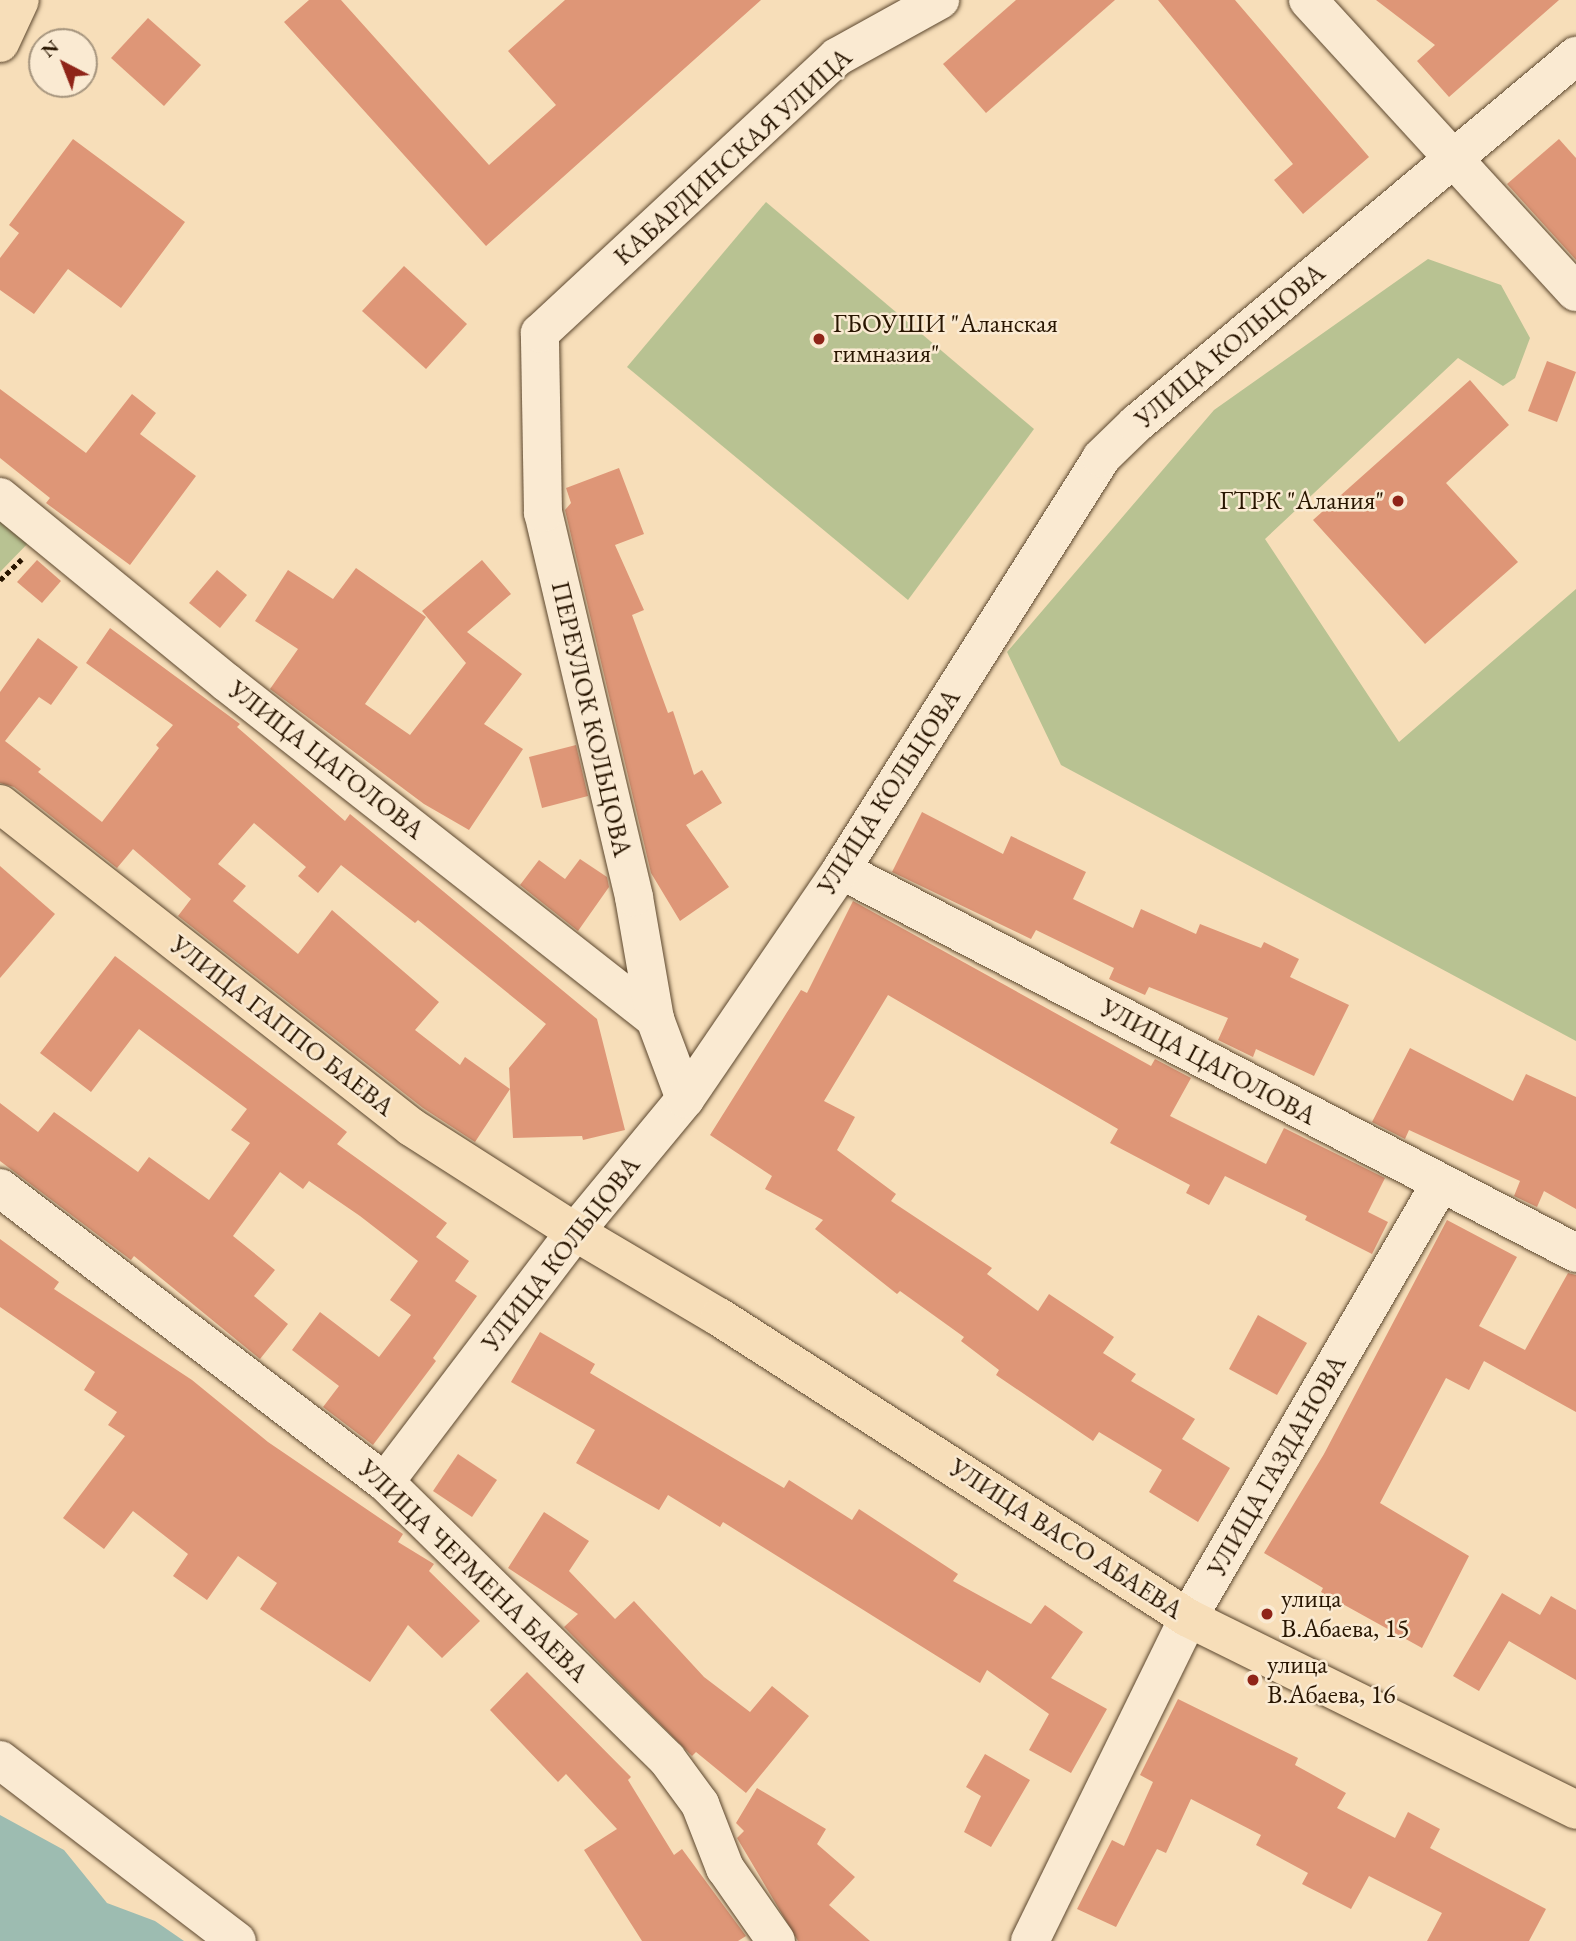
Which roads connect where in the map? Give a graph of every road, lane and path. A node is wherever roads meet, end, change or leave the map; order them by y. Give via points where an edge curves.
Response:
1 (20, 0) edge
2 (940, 0) edge
3 (1308, 0) edge
4 (0, 43) edge
5 (1576, 56) edge
6 (1452, 162) junction
7 (1576, 292) edge
8 (540, 333) joint
9 (0, 497) edge
10 (0, 804) edge
11 (841, 870) junction
12 (656, 1019) junction
13 (685, 1100) junction
14 (1440, 1184) junction
15 (0, 1188) edge
16 (575, 1232) junction
17 (1576, 1253) edge
18 (385, 1482) junction
19 (1188, 1618) junction
20 (0, 1760) edge
21 (1576, 1810) edge
22 (237, 1941) edge
23 (776, 1941) edge
24 (1030, 1941) edge

1 - 4 main road
2 - 8 street, КАБАРДИНСКАЯ УЛИЦА via 837,57
3 - 6 street
5 - 6 street, УЛИЦА КОЛЬЦОВА
6 - 7 street
6 - 11 street, УЛИЦА КОЛЬЦОВА via 1101,458
8 - 12 street, ПЕРЕУЛОК КОЛЬЦОВА via 543,513 634,897
9 - 12 street, УЛИЦА ЦАГОЛОВА via 226,682
10 - 16 main road, УЛИЦА ГАППО БАЕВА via 411,1127
11 - 13 street, УЛИЦА КОЛЬЦОВА
11 - 14 street, УЛИЦА ЦАГОЛОВА
12 - 13 street, ПЕРЕУЛОК КОЛЬЦОВА
13 - 16 street, УЛИЦА КОЛЬЦОВА
14 - 17 street, УЛИЦА ЦАГОЛОВА
14 - 19 street, УЛИЦА ГАЗДАНОВА
15 - 18 street, УЛИЦА ЧЕРМЕНА БАЕВА
16 - 18 street, УЛИЦА КОЛЬЦОВА
16 - 19 main road, УЛИЦА ВАСО АБАЕВА via 719,1317
18 - 23 street, УЛИЦА ЧЕРМЕНА БАЕВА via 667,1759 700,1804 725,1868
19 - 21 main road, УЛИЦА ВАСО АБАЕВА
19 - 24 street, УЛИЦА ГАЗДАНОВА
20 - 22 street

